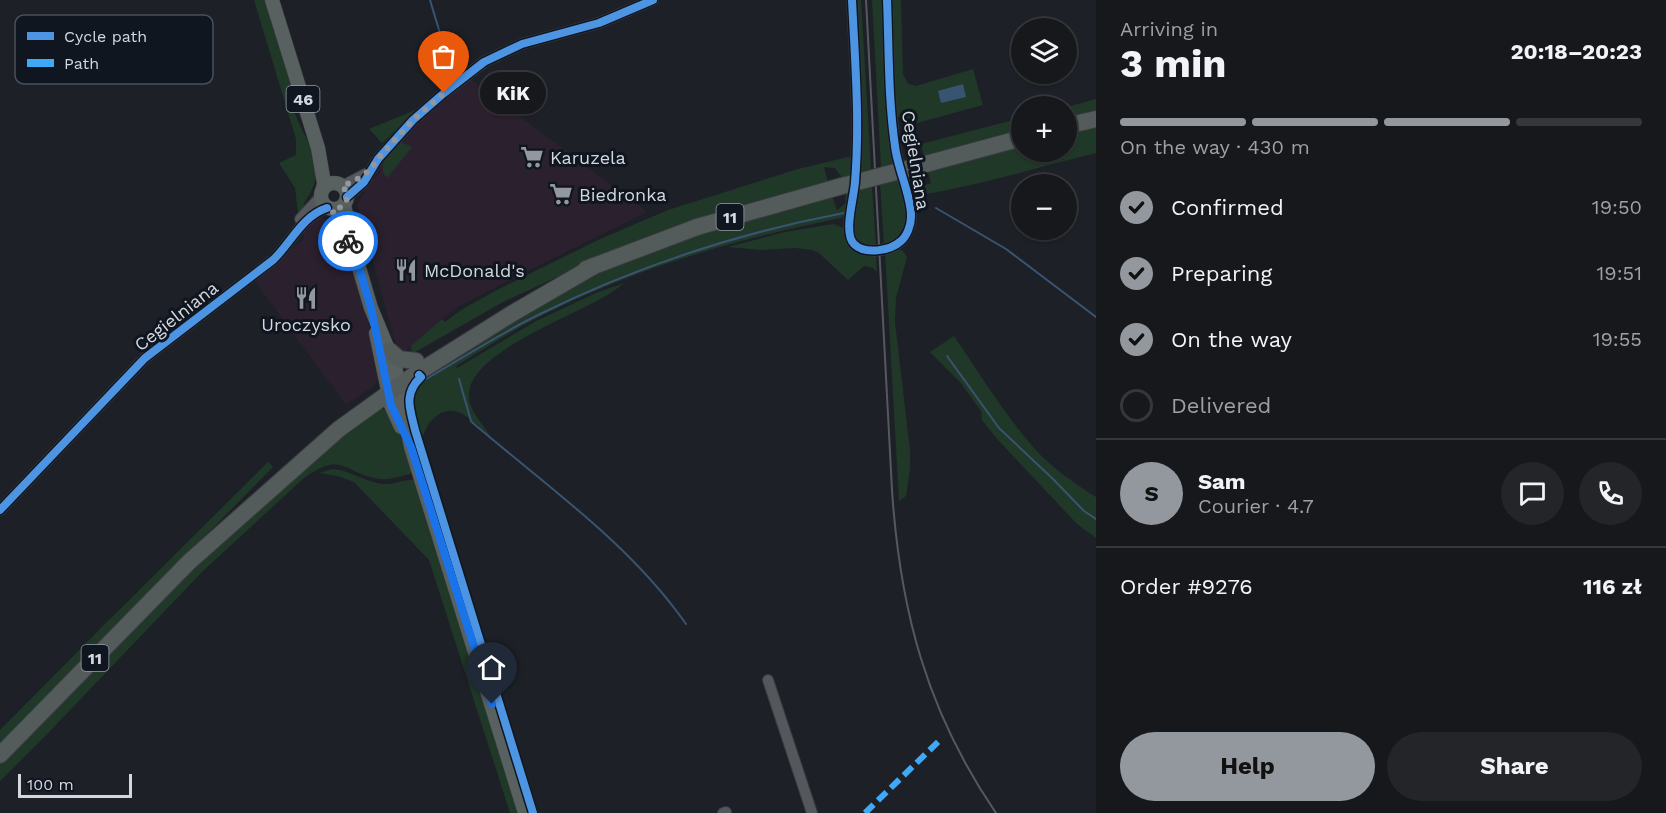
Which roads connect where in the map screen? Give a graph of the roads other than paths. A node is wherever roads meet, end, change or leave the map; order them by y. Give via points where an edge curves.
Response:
1 (273, 0) edge
2 (653, 0) edge
3 (852, 0) edge
4 (887, 0) edge
5 (1096, 119) edge
6 (1077, 123) edge
7 (1011, 141) edge
8 (334, 197) junction
9 (594, 266) junction
10 (371, 308) junction
11 (390, 351) junction
12 (416, 361) junction
13 (393, 383) junction
14 (0, 510) edge
15 (768, 680) dead end
16 (0, 755) edge
17 (525, 813) edge
18 (812, 813) edge

1 - 8 main road, 46
2 - 8 street, Cegielniana via 599,23 516,46 484,62 413,120 381,155 364,182
3 - 4 street, Cegielniana via 859,128 848,231 856,246 873,250 899,243 906,235 911,216 893,138
5 - 6 highway
7 - 9 highway, 11, bridge via 697,227
8 - 10 main road, 46
8 - 14 street, Cegielniana via 300,219 288,245 273,260 146,358
9 - 12 highway, 11 via 505,307
9 - 13 highway, 11
10 - 11 main road, 46
10 - 13 main road, 46 via 377,344
11 - 12 highway via 399,359
11 - 13 main road, 46
12 - 13 highway, 11
13 - 16 highway, 11 via 189,562
13 - 17 main road via 392,408 411,447
15 - 18 street

